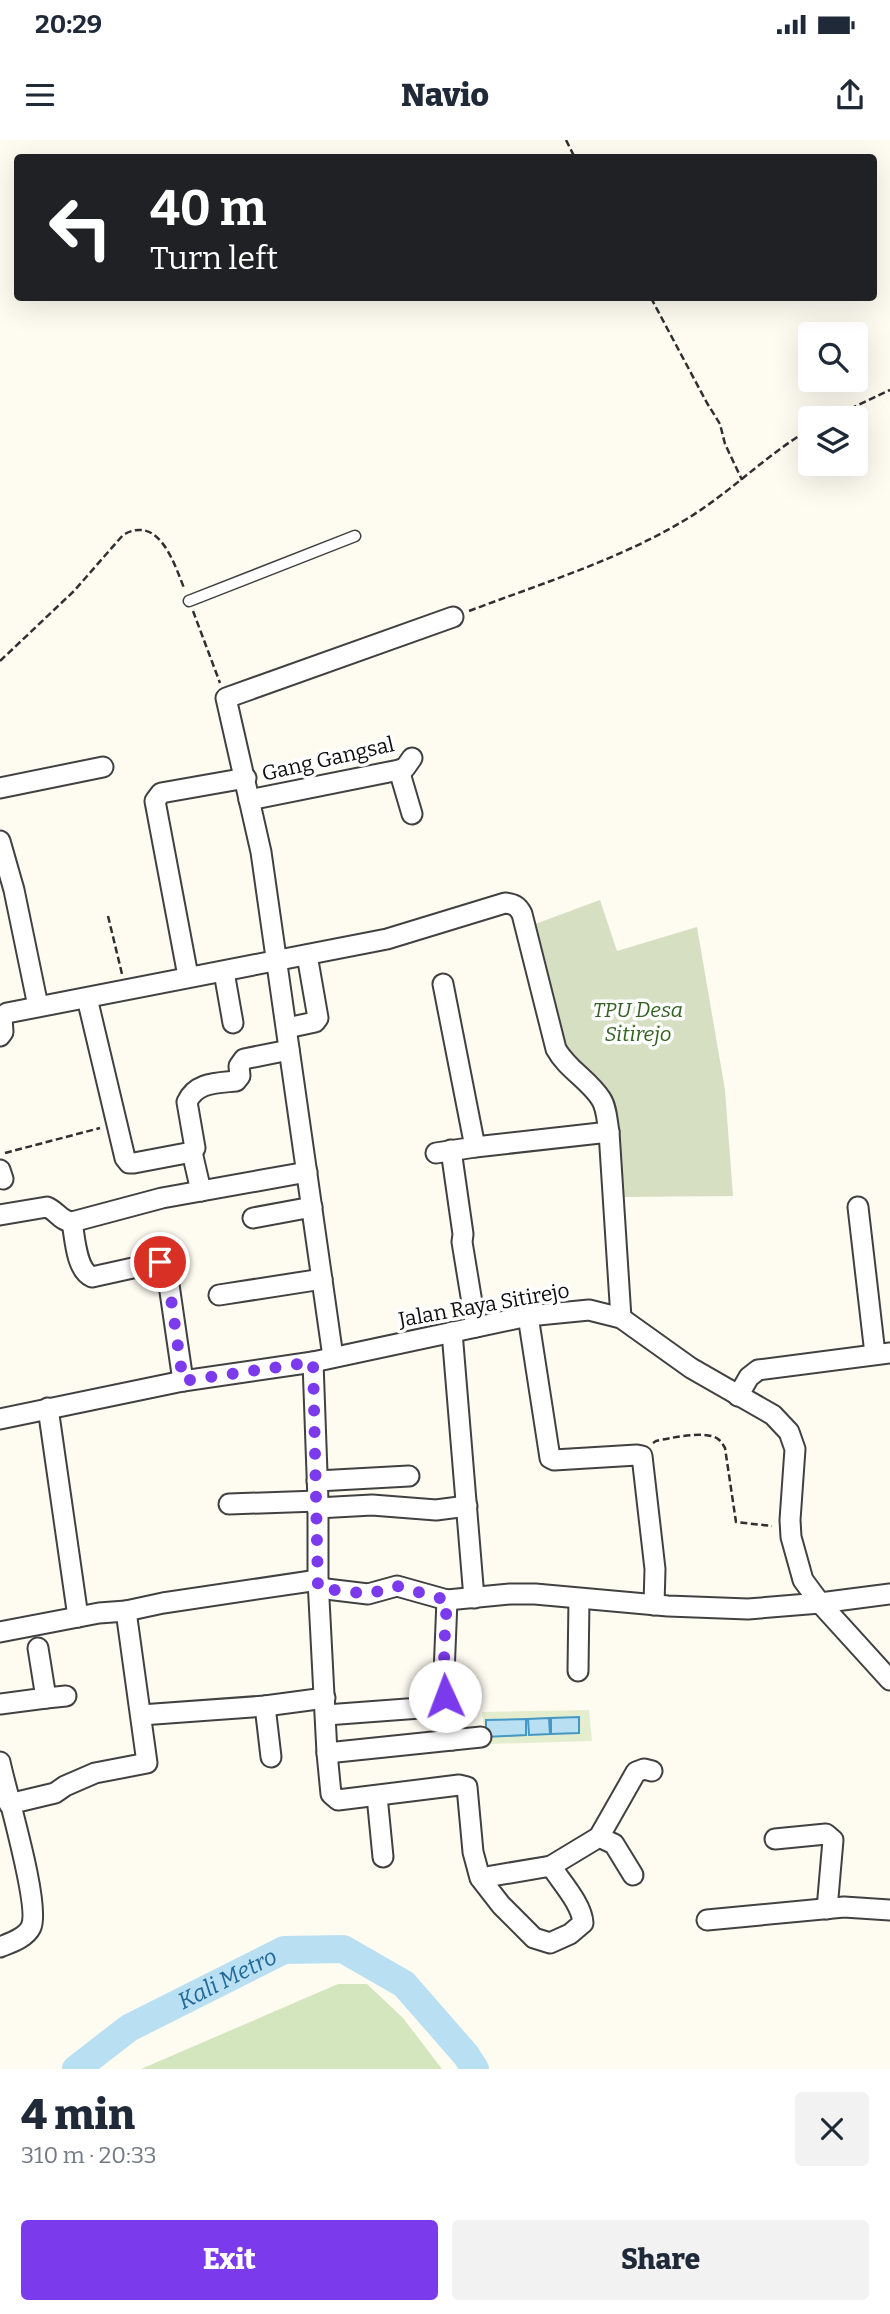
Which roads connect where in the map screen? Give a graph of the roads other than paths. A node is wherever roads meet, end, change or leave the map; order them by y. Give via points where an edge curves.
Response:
1 (355, 536) dead end
2 (189, 601) road end
3 (453, 617) road end
4 (103, 767) dead end
5 (246, 778) junction
6 (0, 788) edge
7 (249, 800) junction
8 (412, 814) dead end
9 (0, 841) edge
10 (307, 955) junction
11 (278, 960) junction
12 (224, 972) junction
13 (188, 976) junction
14 (443, 984) dead end
15 (87, 998) junction
16 (38, 1006) junction
17 (233, 1023) dead end
18 (287, 1028) junction
19 (0, 1036) edge
20 (289, 1050) junction
21 (609, 1132) junction
22 (475, 1147) junction
23 (192, 1152) junction
24 (307, 1172) junction
25 (201, 1191) junction
26 (312, 1207) junction
27 (858, 1207) dead end
28 (0, 1215) edge
29 (253, 1218) dead end
30 (74, 1221) junction
31 (321, 1279) junction
32 (219, 1295) dead end
33 (528, 1316) junction
34 (621, 1318) junction
35 (476, 1327) junction
36 (452, 1332) junction
37 (883, 1354) edge
38 (333, 1357) junction
39 (313, 1362) junction
40 (183, 1381) junction
41 (738, 1396) junction
42 (48, 1408) junction
43 (0, 1419) edge
44 (409, 1476) dead end
45 (317, 1481) junction
46 (229, 1504) dead end
47 (318, 1505) junction
48 (467, 1506) junction
49 (318, 1584) junction
50 (890, 1594) edge
51 (474, 1598) junction
52 (579, 1599) junction
53 (447, 1600) junction
54 (820, 1603) junction
55 (654, 1605) junction
56 (126, 1611) junction
57 (78, 1618) junction
58 (35, 1625) junction
59 (0, 1632) edge
60 (38, 1648) joint
61 (578, 1671) dead end
62 (890, 1680) edge
63 (0, 1704) edge
64 (265, 1706) junction
65 (447, 1706) junction
66 (326, 1707) junction
67 (141, 1715) junction
68 (481, 1737) dead end
69 (452, 1740) junction
70 (327, 1753) junction
71 (271, 1757) dead end
72 (0, 1762) edge
73 (652, 1771) dead end
74 (377, 1796) junction
75 (7, 1812) edge
76 (599, 1837) junction
77 (775, 1839) dead end
78 (383, 1857) dead end
79 (551, 1866) junction
80 (634, 1875) dead end
81 (480, 1878) junction
82 (827, 1909) junction
83 (890, 1910) edge
84 (707, 1920) dead end
85 (0, 1947) edge

1 - 2 lane
3 - 5 street via 226,698
4 - 6 street
5 - 7 street
5 - 13 street via 161,793 155,801
7 - 8 street, Gang Gangsal via 406,764
7 - 11 street
9 - 16 street via 15,890
10 - 11 street
10 - 18 street via 316,1021
10 - 21 street via 387,939 505,903 518,907 556,1049 600,1097
11 - 12 street
11 - 18 street
12 - 13 street
12 - 17 street
13 - 15 street
14 - 22 street
15 - 16 street
15 - 23 street via 125,1158 129,1163
16 - 19 street via 6,1013
18 - 20 street
20 - 23 street via 244,1059 236,1081 193,1091 187,1102
20 - 24 street
21 - 22 street
21 - 34 street
22 - 35 street via 443,1152 463,1234
23 - 25 street
24 - 25 street
24 - 26 street
25 - 30 street
26 - 29 street
26 - 31 street
27 - 37 street
28 - 30 street via 47,1207 61,1219
30 - 40 street via 82,1268 88,1276 160,1262 164,1266
31 - 32 street
31 - 38 street
33 - 34 street, Jalan Raya Sitirejo via 589,1310
33 - 35 street, Jalan Raya Sitirejo
33 - 55 street via 550,1458 641,1455 655,1569
34 - 41 street, Jalan Raya Sitirejo
35 - 36 street, Jalan Raya Sitirejo
36 - 38 street, Jalan Raya Sitirejo
36 - 48 street
37 - 41 street via 758,1370
38 - 39 street, Jalan Raya Sitirejo
39 - 40 street, Jalan Raya Sitirejo
39 - 45 street
40 - 42 street, Jalan Raya Sitirejo
41 - 54 street, Jalan Raya Sitirejo via 773,1415 793,1439 790,1520 795,1557 803,1580
42 - 43 street, Jalan Raya Sitirejo
42 - 57 street
44 - 45 street
45 - 47 street
46 - 47 street
47 - 48 street via 436,1510
47 - 49 street
48 - 51 street
49 - 53 street via 368,1594 397,1586
49 - 56 street via 163,1602
49 - 66 street
50 - 54 street
51 - 52 street via 510,1594
51 - 53 street
52 - 55 street
52 - 61 street
53 - 65 street
54 - 55 street via 748,1609
54 - 62 street, Jalan Raya Sitirejo
56 - 57 street
56 - 67 street
57 - 58 street
58 - 59 street
58 - 60 lane
60 - 63 street via 56,1697
64 - 66 street
64 - 67 street
64 - 71 street
65 - 66 street
65 - 69 street
66 - 70 street
67 - 75 street via 147,1763 95,1773
68 - 69 street
69 - 70 street
70 - 74 street via 334,1798
72 - 75 street
73 - 76 street via 636,1772
74 - 78 street
74 - 81 street via 467,1787
75 - 85 street via 31,1894 33,1919 31,1929 22,1937
76 - 79 street
76 - 80 street via 614,1844
77 - 82 street via 826,1834 833,1840
79 - 81 street
79 - 81 street via 583,1923 550,1943 534,1938
82 - 83 street
82 - 84 street

